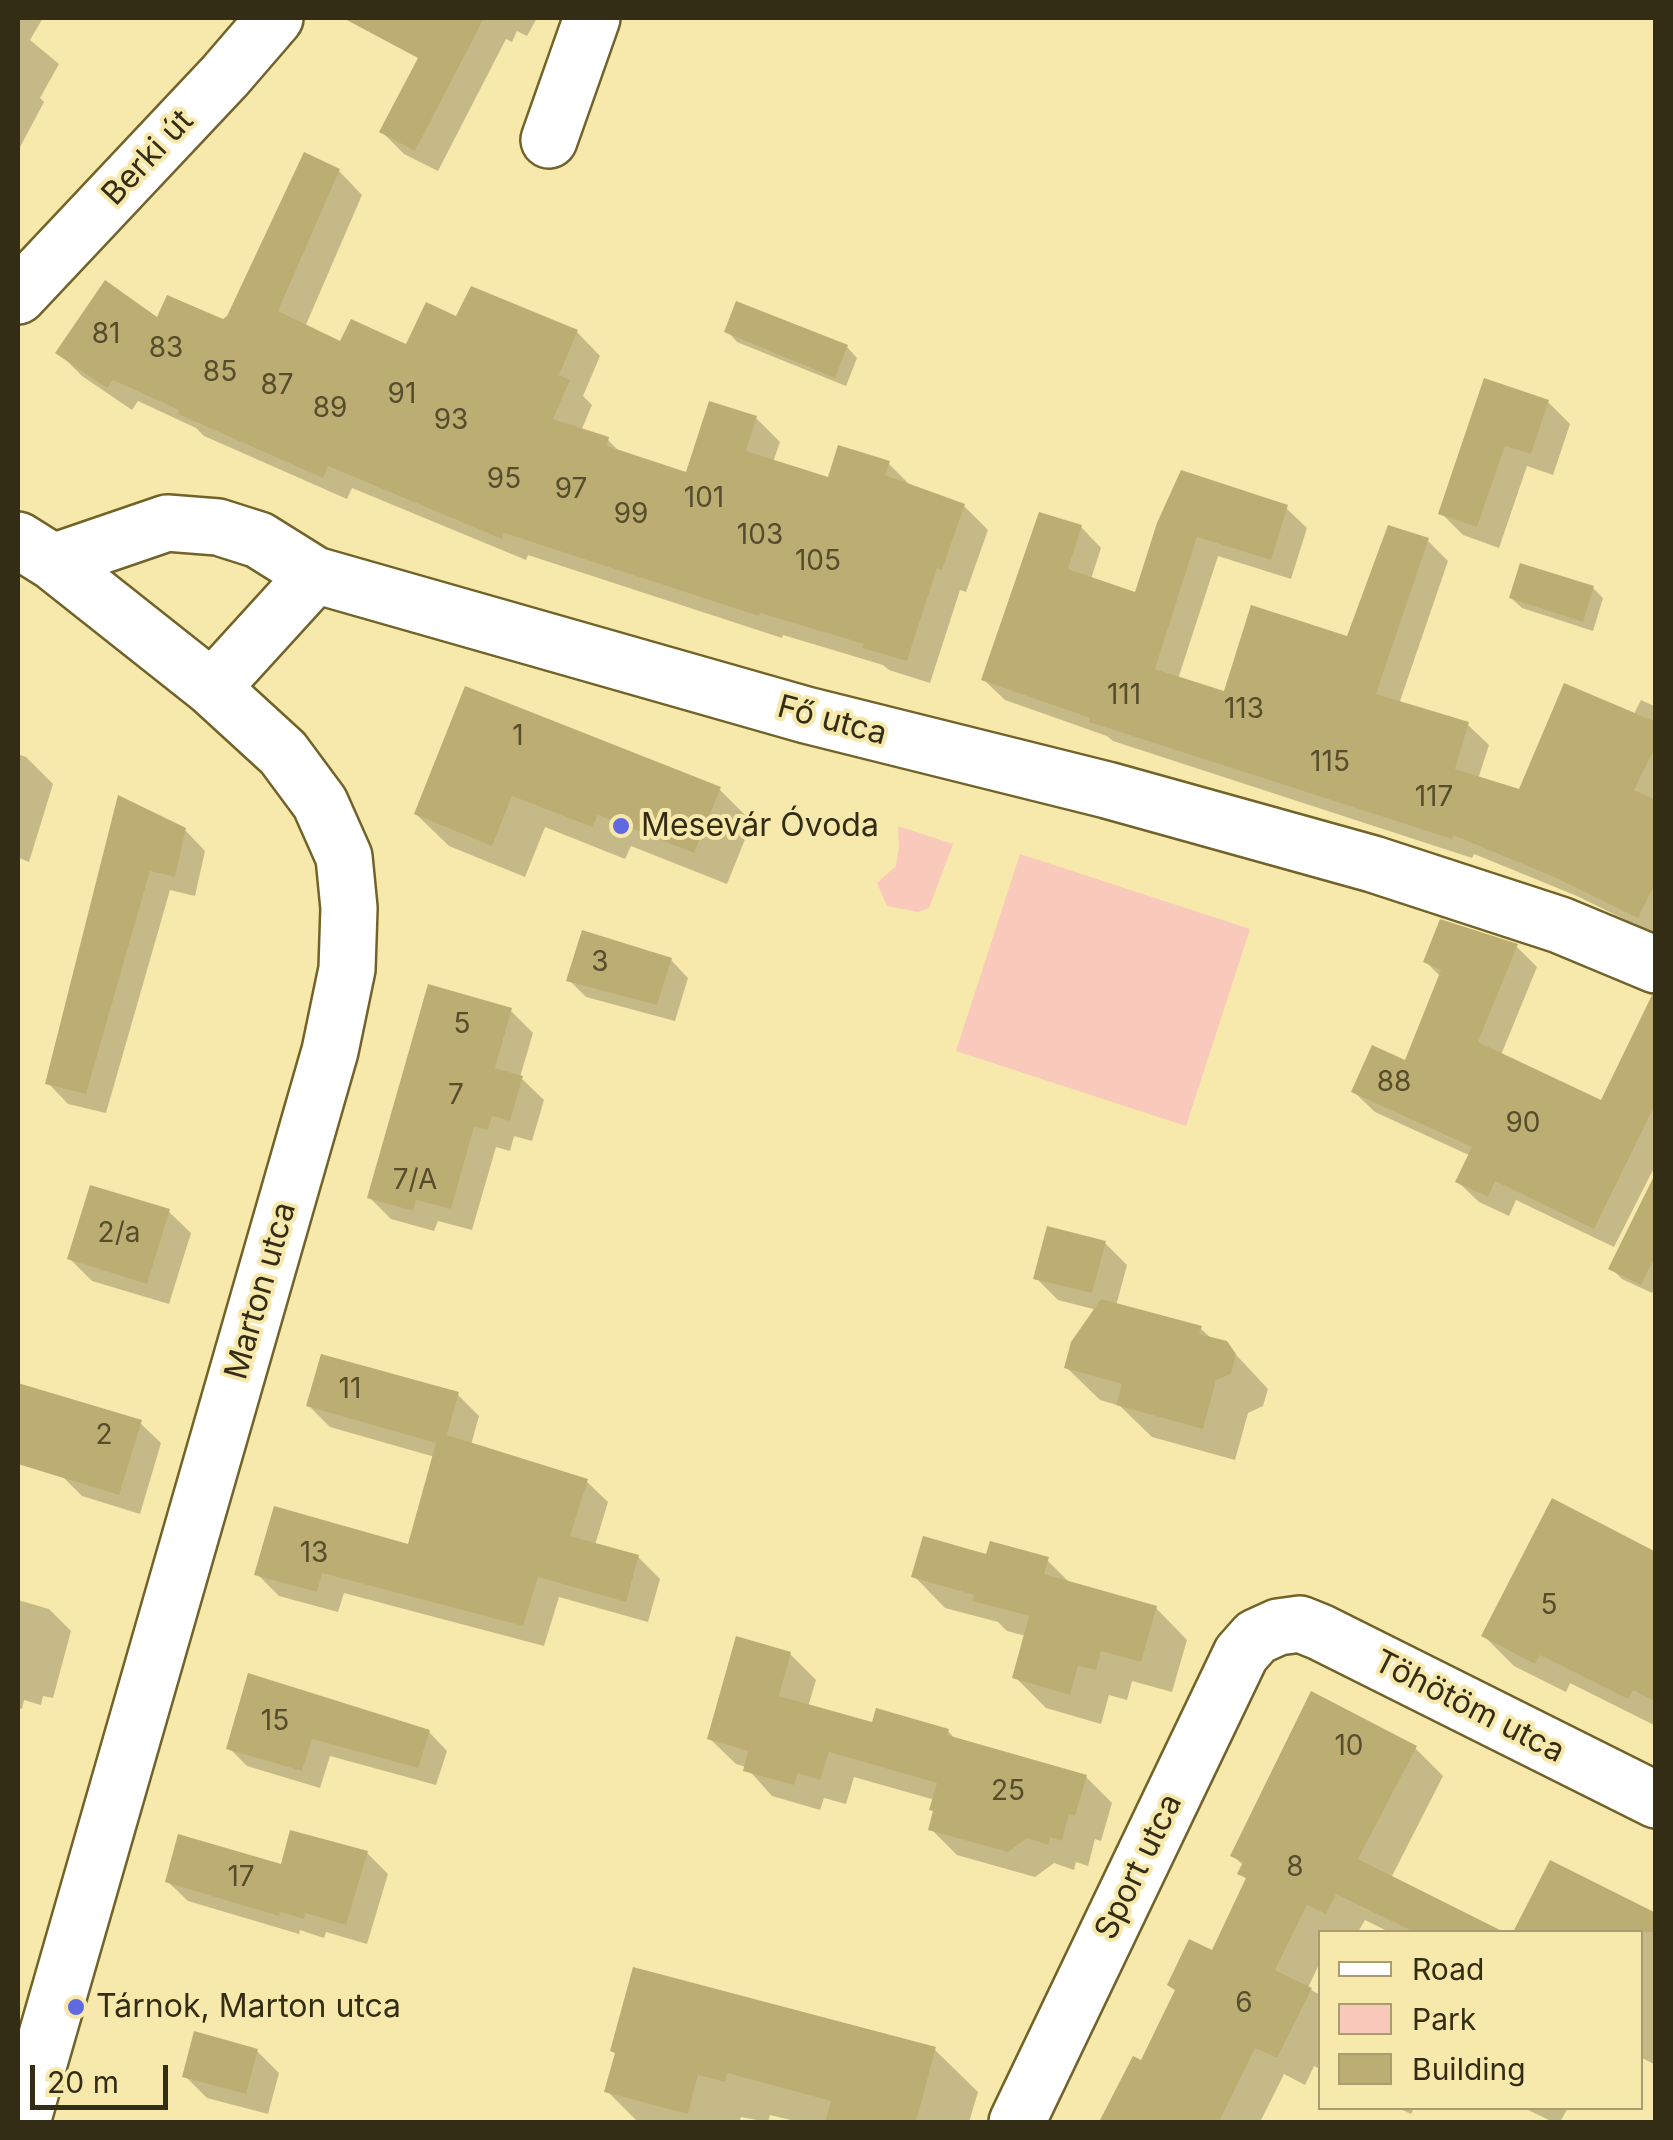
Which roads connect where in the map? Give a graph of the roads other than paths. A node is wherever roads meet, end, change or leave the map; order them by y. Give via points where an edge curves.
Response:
1 (275, 18) edge
2 (592, 18) edge
3 (549, 140) dead end
4 (18, 296) edge
5 (35, 551) edge
6 (315, 576) junction
7 (212, 688) junction
8 (1656, 966) edge
9 (1278, 1627) joint
10 (1656, 1800) edge
11 (22, 2122) edge
12 (1017, 2122) edge

1 - 4 street, Berki út
2 - 3 street
5 - 6 street, Fő utca via 167,523 218,526 260,540
5 - 7 street, Marton utca
6 - 7 street
6 - 8 street, Fő utca via 806,715 1373,864 1560,925
7 - 11 street, Marton utca via 283,753 320,803 344,857 347,969 330,1051
9 - 10 street, Töhötöm utca via 1300,1624 1320,1632
9 - 12 street, Sport utca via 1240,1654

